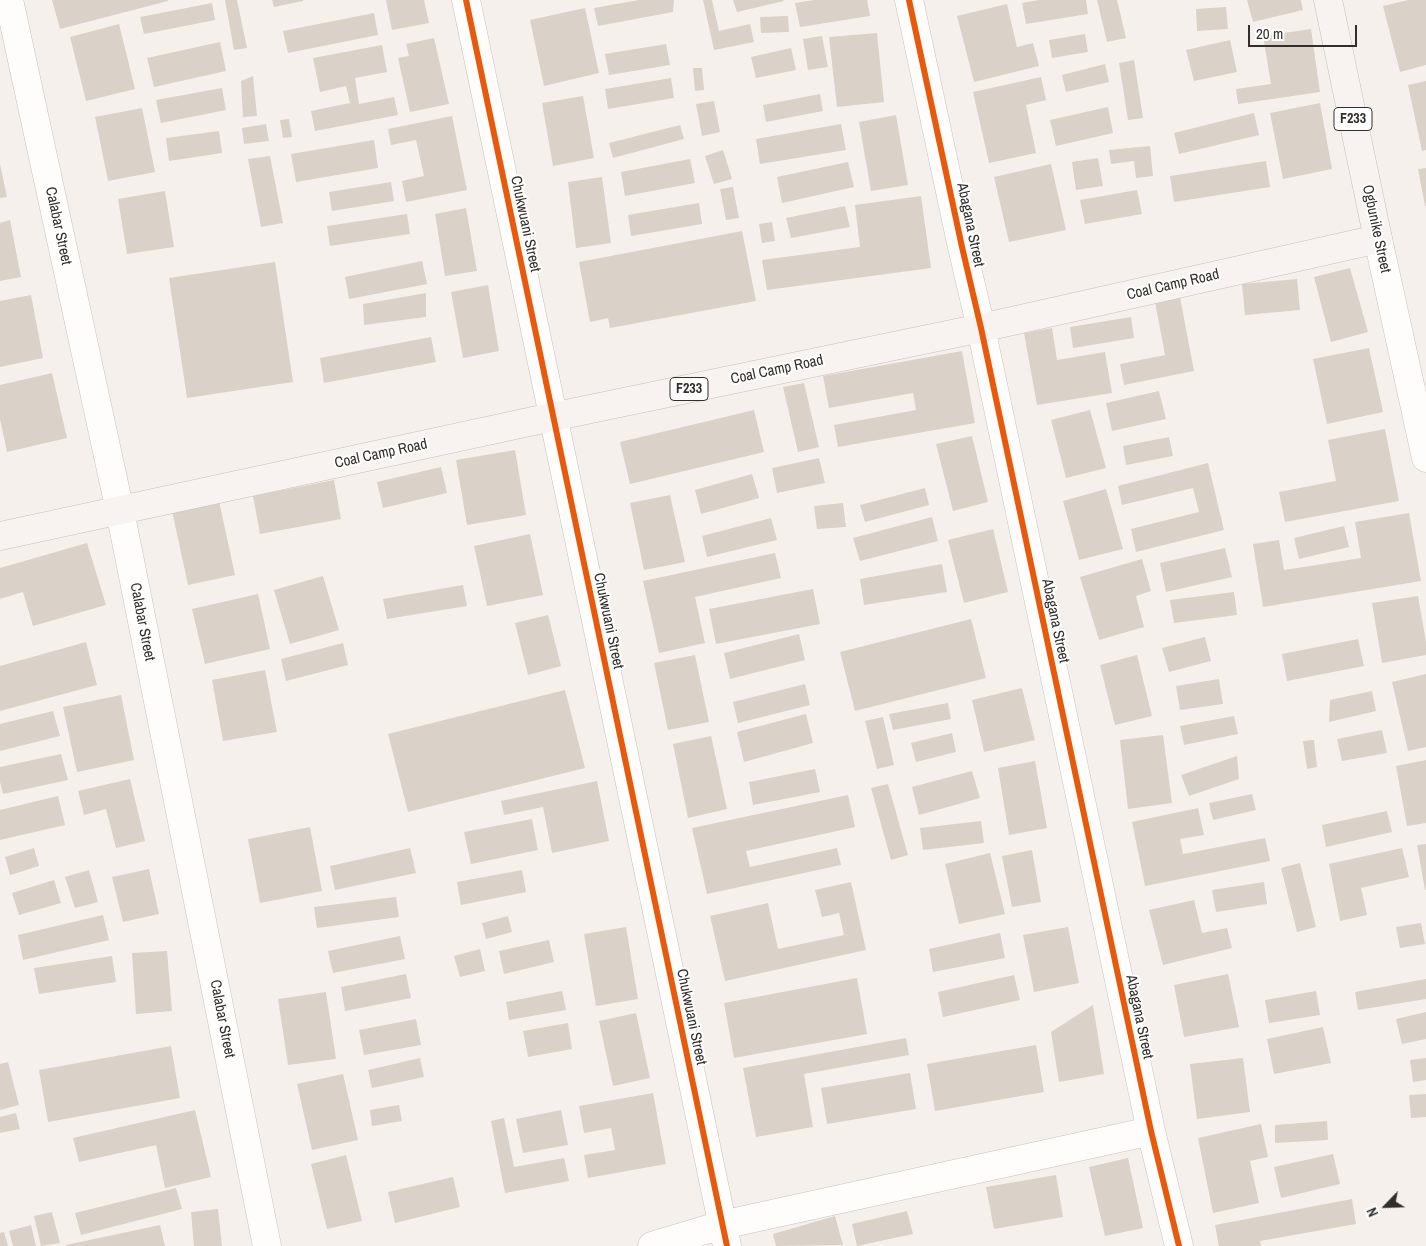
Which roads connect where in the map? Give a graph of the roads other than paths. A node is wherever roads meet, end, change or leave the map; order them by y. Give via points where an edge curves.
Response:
1 (9, 0) edge
2 (466, 0) edge
3 (909, 0) edge
4 (1328, 0) edge
5 (1378, 238) junction
6 (981, 328) junction
7 (552, 417) junction
8 (1426, 458) edge
9 (120, 511) junction
10 (0, 536) edge
11 (1151, 1131) junction
12 (724, 1236) edge
13 (267, 1246) edge
14 (652, 1246) edge
15 (1179, 1246) edge

1 - 9 street, Calabar Street
2 - 7 street, Chukwuani Street
3 - 6 street, Abagana Street
4 - 5 main road, Ogbunike Street / F233
5 - 6 main road, Coal Camp Road / F233
5 - 8 street, Ogbunike Street
6 - 7 main road, Coal Camp Road / F233
6 - 11 street, Abagana Street
7 - 9 main road, Coal Camp Road / F233
7 - 12 street, Chukwuani Street
9 - 10 main road, Coal Camp Road / F233
9 - 13 street, Calabar Street
11 - 12 street
11 - 15 street, Abagana Street
12 - 14 street

